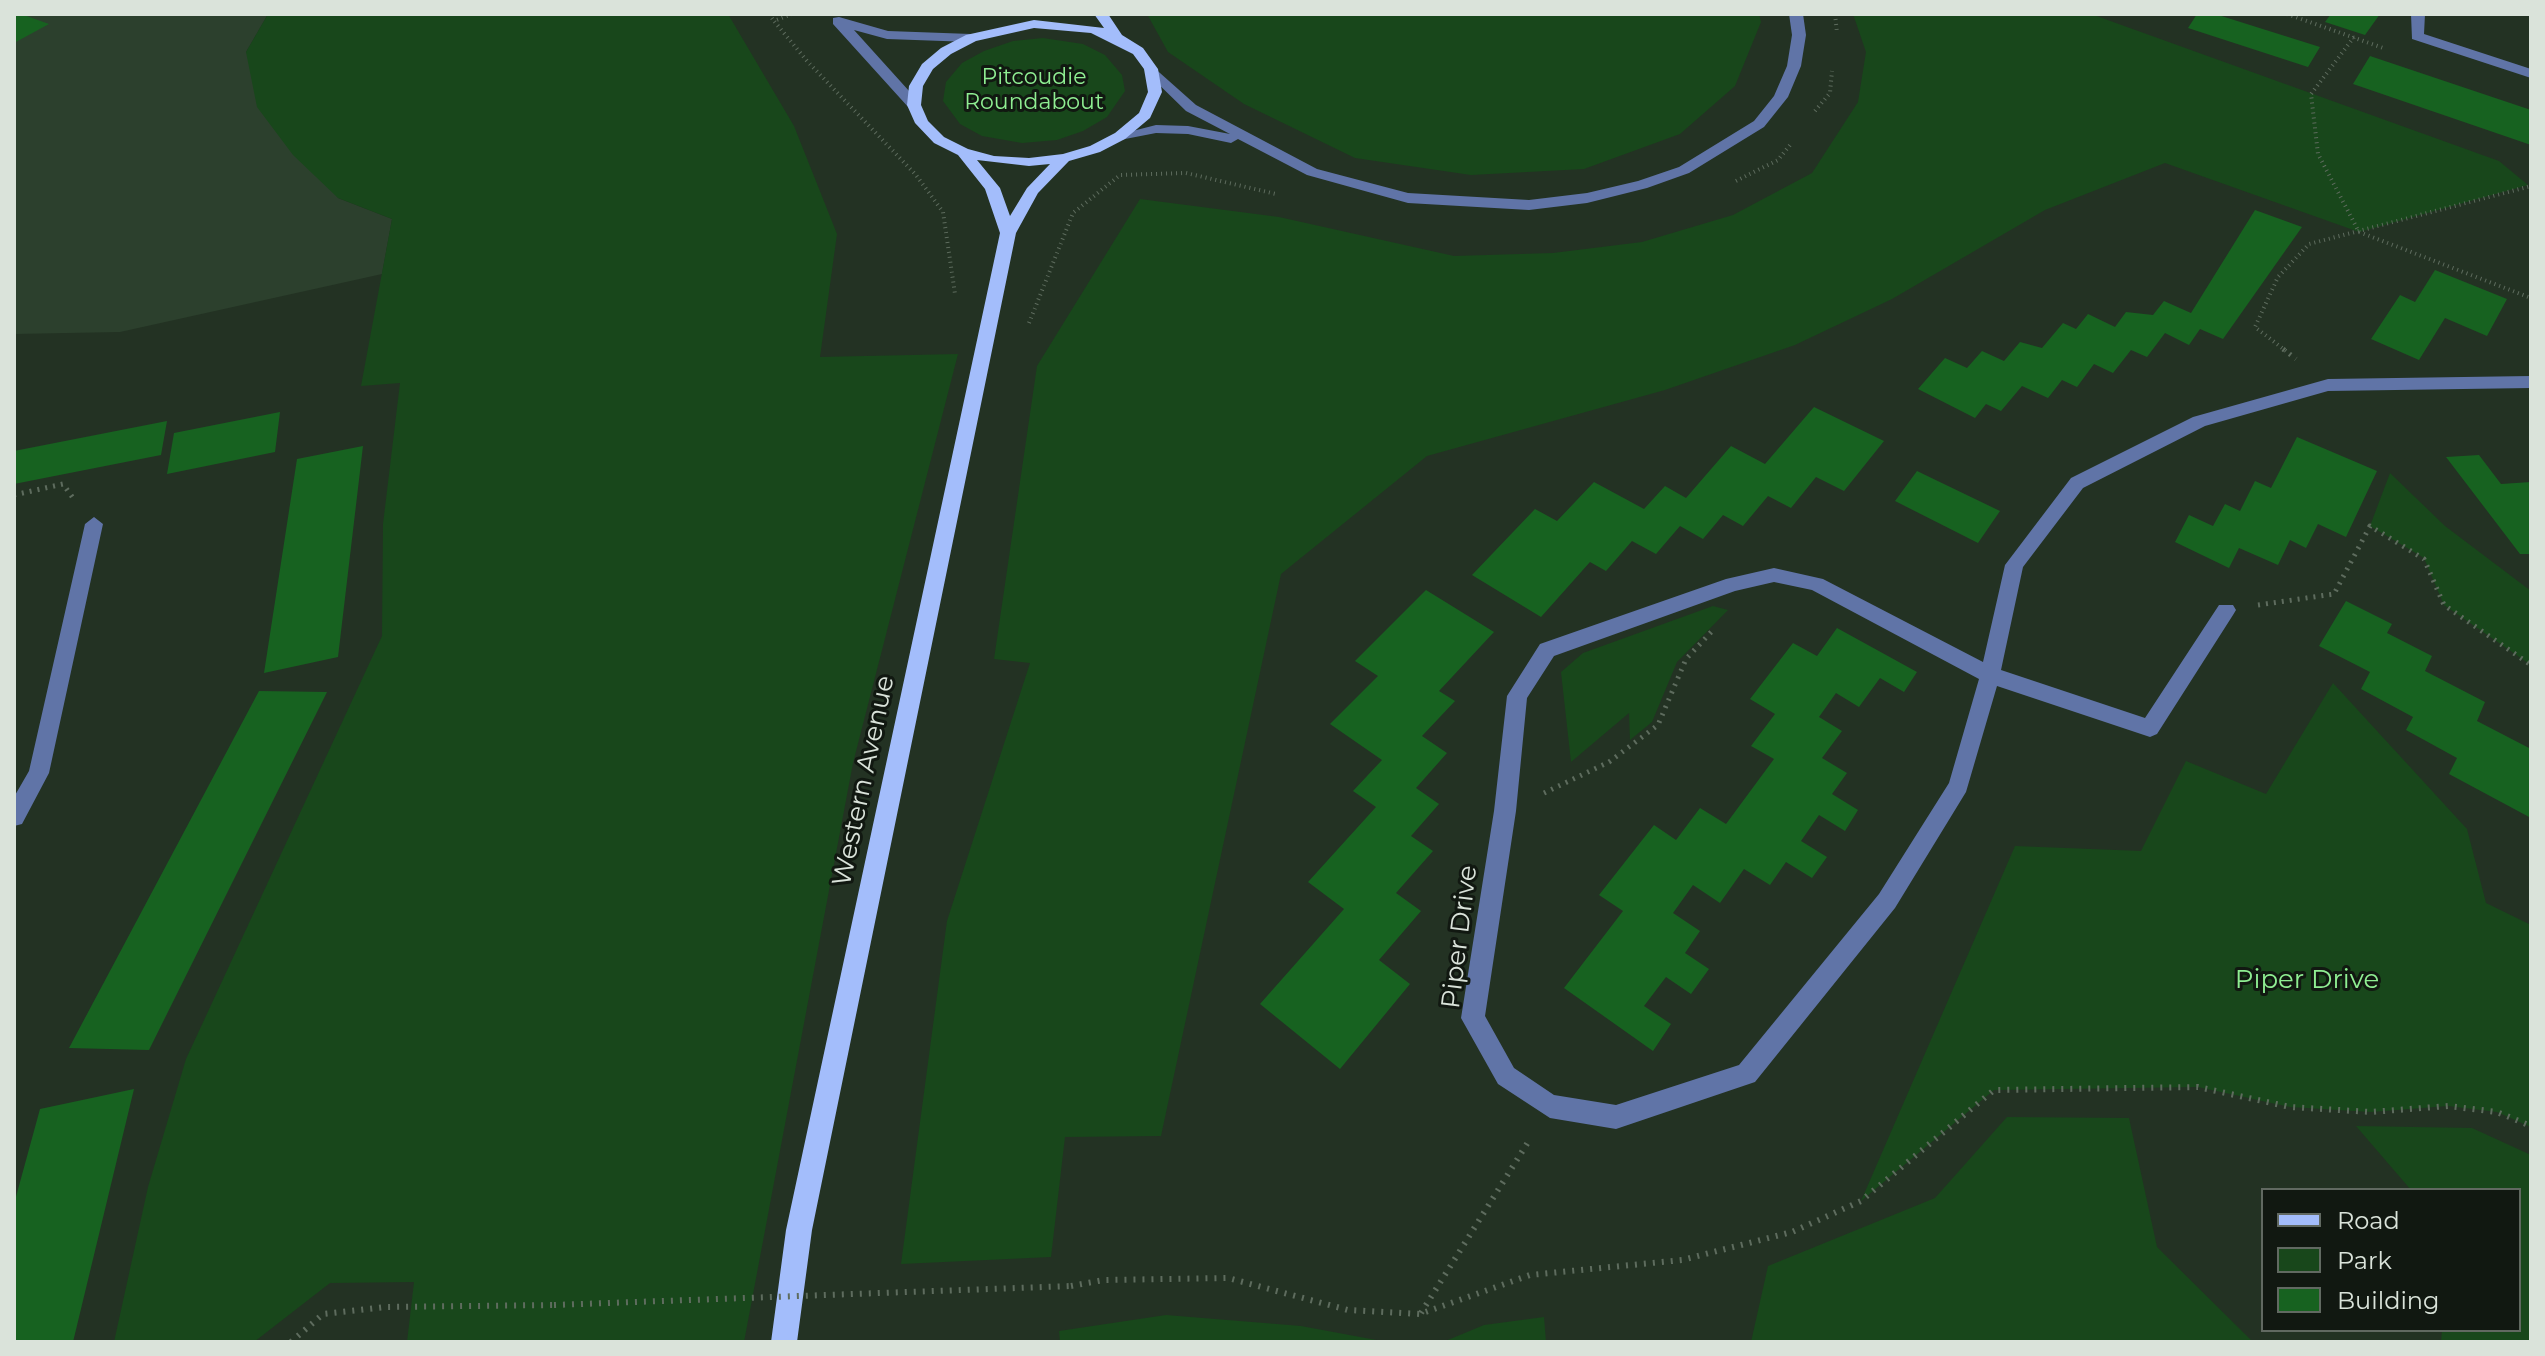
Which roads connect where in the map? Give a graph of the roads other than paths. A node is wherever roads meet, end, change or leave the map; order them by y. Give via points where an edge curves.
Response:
1 (1026, 14) edge
2 (1101, 14) edge
3 (1796, 14) edge
4 (2418, 14) edge
5 (834, 18) edge
6 (1005, 28) junction
7 (971, 38) junction
8 (1117, 38) junction
9 (1151, 69) junction
10 (2531, 74) edge
11 (914, 105) junction
12 (1120, 136) junction
13 (1251, 143) junction
14 (963, 152) junction
15 (1064, 158) junction
16 (1008, 233) junction
17 (2529, 385) edge
18 (94, 524) road end
19 (2226, 610) road end
20 (1990, 675) junction
21 (14, 817) edge
22 (784, 1342) edge

1 - 6 main road
2 - 8 main road
3 - 13 street via 1794,66 1781,97 1759,124 1684,170 1614,191 1529,205 1408,198 1312,172
4 - 10 street via 2417,36
5 - 7 street via 887,35
5 - 11 street
6 - 7 main road
6 - 8 main road via 1065,24
7 - 11 main road via 927,67 916,86
8 - 9 main road via 1138,51
9 - 12 main road via 1155,92 1145,115
9 - 13 street via 1191,108
11 - 14 main road via 930,132
12 - 13 street via 1188,130
12 - 15 main road
14 - 15 main road via 994,160
14 - 16 main road via 992,188
15 - 16 main road, Western Avenue via 1032,191
16 - 22 main road, Western Avenue via 799,1230
17 - 20 street, Piper Drive via 2328,385 2199,421 2077,483 2014,565
18 - 21 street via 39,773
19 - 20 street, Piper Drive via 2150,728
20 - 20 street, Piper Drive via 1959,786 1887,901 1747,1074 1616,1117 1550,1106 1506,1076 1473,1018 1517,696 1547,650 1733,584 1774,575 1816,584

